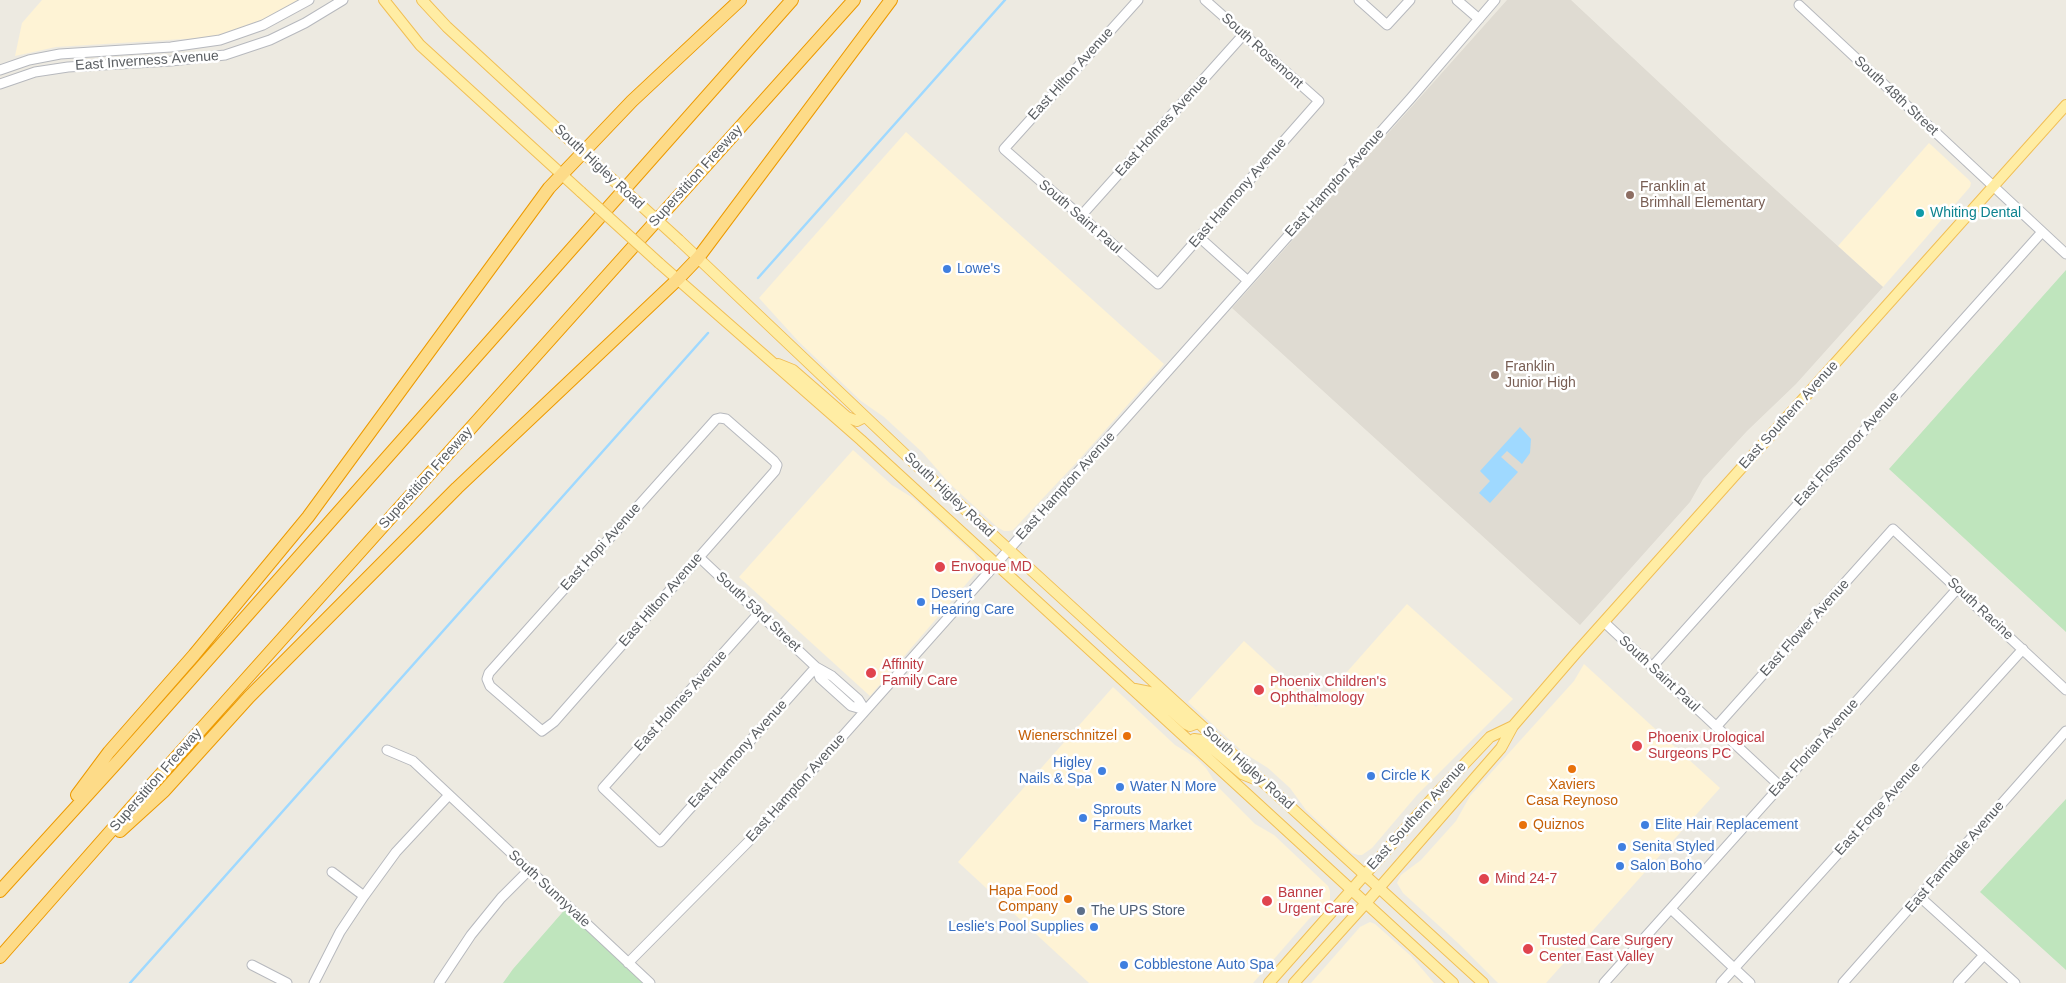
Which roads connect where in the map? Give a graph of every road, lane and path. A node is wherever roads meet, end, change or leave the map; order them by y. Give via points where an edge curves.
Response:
1 (309, 0) edge
2 (343, 0) edge
3 (384, 0) edge
4 (422, 0) edge
5 (740, 0) edge
6 (792, 0) edge
7 (854, 0) edge
8 (891, 0) edge
9 (1138, 0) edge
10 (1205, 0) edge
11 (1359, 0) edge
12 (1410, 0) edge
13 (1457, 0) edge
14 (1495, 0) edge
15 (1799, 5) dead end
16 (1479, 19) junction
17 (1244, 34) junction
18 (171, 47) junction
19 (170, 61) junction
20 (0, 70) edge
21 (0, 84) edge
22 (1319, 101) joint
23 (2066, 105) edge
24 (1004, 149) joint
25 (583, 152) junction
26 (562, 174) junction
27 (1993, 187) junction
28 (1080, 217) junction
29 (2042, 232) junction
30 (1199, 237) junction
31 (2066, 254) edge
32 (698, 258) junction
33 (677, 280) junction
34 (1248, 281) junction
35 (1158, 284) joint
36 (770, 362) junction
37 (865, 417) junction
38 (720, 418) joint
39 (1893, 530) joint
40 (1009, 550) junction
41 (699, 557) junction
42 (997, 564) junction
43 (1958, 588) junction
44 (759, 613) junction
45 (1604, 622) junction
46 (2023, 649) junction
47 (816, 667) junction
48 (1652, 667) junction
49 (1134, 689) junction
50 (2066, 690) edge
51 (865, 710) junction
52 (1198, 723) junction
53 (1513, 726) junction
54 (1716, 727) junction
55 (542, 731) joint
56 (2066, 731) edge
57 (1191, 742) junction
58 (387, 750) dead end
59 (1263, 782) junction
60 (1780, 786) junction
61 (449, 795) junction
62 (660, 842) joint
63 (43, 843) junction
64 (529, 870) junction
65 (76, 872) junction
66 (332, 872) dead end
67 (1364, 874) junction
68 (1379, 888) junction
69 (1350, 890) junction
70 (0, 891) edge
71 (364, 896) junction
72 (1920, 897) junction
73 (1366, 903) junction
74 (1671, 909) junction
75 (1984, 955) junction
76 (0, 957) edge
77 (628, 963) junction
78 (252, 965) dead end
79 (1734, 968) junction
80 (287, 983) edge
81 (314, 983) edge
82 (439, 983) edge
83 (650, 983) edge
84 (1269, 983) edge
85 (1294, 983) edge
86 (1453, 983) edge
87 (1483, 983) edge
88 (1604, 983) edge
89 (1721, 983) edge
90 (1750, 983) edge
91 (1843, 983) edge
92 (1958, 983) edge
93 (2015, 983) edge

1 - 18 street, East Inverness Avenue via 276,19 239,34
2 - 19 street, East Inverness Avenue via 305,23 248,48 212,57
3 - 26 main road, South Higley Road via 435,59
4 - 25 main road, South Higley Road
5 - 25 highway via 632,101
6 - 63 highway
7 - 65 highway, Superstition Freeway
8 - 32 highway
9 - 24 street, East Hilton Avenue
10 - 17 street, South Rosemont
11 - 12 street via 1387,25
13 - 16 street
14 - 16 street, East Hampton Avenue
15 - 27 street, South 48th Street
16 - 34 street, East Hampton Avenue
17 - 22 street, South Rosemont
17 - 28 street, East Holmes Avenue
18 - 19 street
18 - 20 street, East Inverness Avenue via 60,54
19 - 21 street, East Inverness Avenue via 68,67 35,72
22 - 30 street, East Harmony Avenue
23 - 27 main road, East Southern Avenue
24 - 28 street, South Saint Paul
25 - 26 highway
25 - 32 main road, South Higley Road, bridge
26 - 33 main road, South Higley Road, bridge
26 - 63 highway via 308,518 109,752
27 - 29 street, South 48th Street
27 - 45 main road, East Southern Avenue
28 - 35 street, South Saint Paul
29 - 31 street, South 48th Street
29 - 48 street, East Flossmoor Avenue
30 - 34 street
30 - 35 street, East Harmony Avenue
32 - 33 highway
32 - 37 main road, South Higley Road
33 - 36 main road, South Higley Road
33 - 65 highway via 457,488 249,697 164,791
34 - 40 street, East Hampton Avenue
36 - 37 main road via 793,370 848,417 858,421
36 - 42 main road, South Higley Road
37 - 40 main road, South Higley Road
38 - 41 street, East Hilton Avenue via 726,419 777,465
38 - 55 street, East Hopi Avenue via 488,673 490,686
39 - 43 street, South Racine
39 - 54 street, East Flower Avenue
40 - 42 street, East Hampton Avenue
40 - 52 main road, South Higley Road
41 - 44 street, South 53rd Street
41 - 55 street, East Hilton Avenue via 554,722
42 - 49 main road, South Higley Road
42 - 51 street, East Hampton Avenue
43 - 46 street, South Racine
43 - 60 street, East Florian Avenue
44 - 47 street, South 53rd Street
44 - 62 street, East Holmes Avenue via 603,788
45 - 48 street, South Saint Paul
45 - 53 main road, East Southern Avenue
46 - 50 street, South Racine
46 - 79 street, East Forge Avenue
47 - 51 street, South 53rd Street via 820,678 858,699
47 - 62 street, East Harmony Avenue
48 - 54 street, South Saint Paul
49 - 52 main road via 1150,692 1186,724
49 - 57 main road, South Higley Road
51 - 77 street, East Hampton Avenue via 752,839
52 - 59 main road, South Higley Road
53 - 67 main road, East Southern Avenue via 1490,737
53 - 68 main road, East Southern Avenue via 1501,748
54 - 60 street, South Saint Paul
56 - 72 street, East Farmdale Avenue
57 - 59 main road via 1202,740 1242,774
57 - 69 main road, South Higley Road
58 - 61 street, South Sunnyvale via 413,761
59 - 67 main road, South Higley Road
60 - 74 street, East Florian Avenue
61 - 64 street, South Sunnyvale
61 - 71 street via 396,852
63 - 70 highway
64 - 77 street, South Sunnyvale
64 - 82 street via 471,935
65 - 76 highway, Superstition Freeway
66 - 71 street
67 - 68 main road, South Higley Road
67 - 69 main road, East Southern Avenue
68 - 73 main road, East Southern Avenue
68 - 87 main road, South Higley Road
69 - 73 main road, South Higley Road
69 - 84 main road, East Southern Avenue
71 - 81 street via 340,932
72 - 75 street
72 - 91 street, East Farmdale Avenue
73 - 85 main road, East Southern Avenue
73 - 86 main road, South Higley Road
74 - 79 street
74 - 88 street, East Florian Avenue
75 - 92 street
75 - 93 street
77 - 83 street, South Sunnyvale
78 - 80 street
79 - 89 street, East Forge Avenue
79 - 90 street

